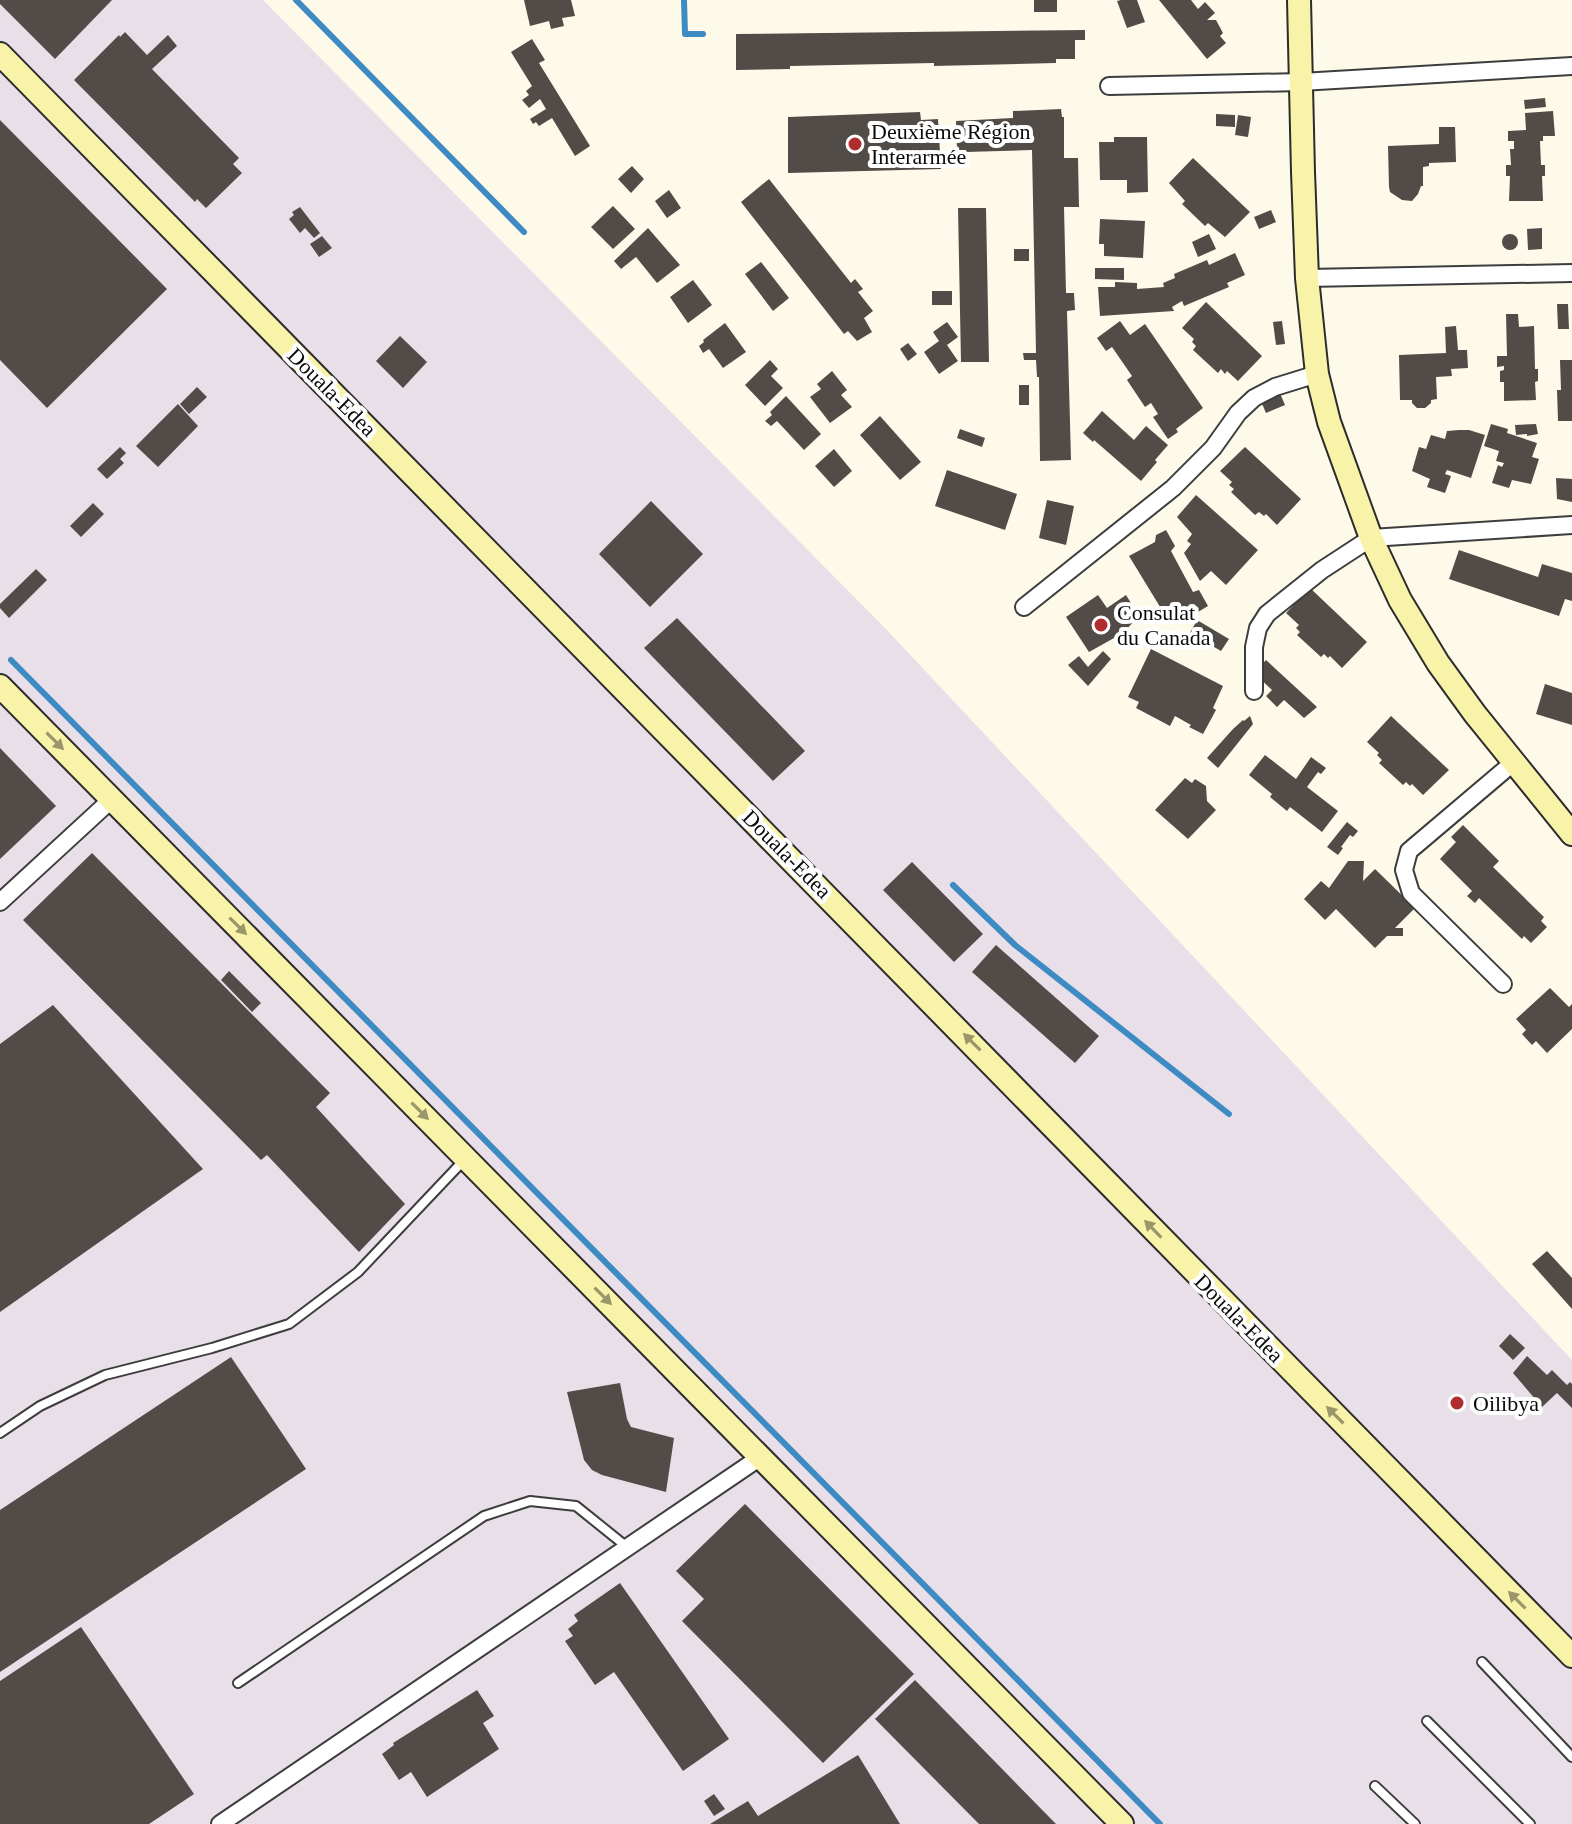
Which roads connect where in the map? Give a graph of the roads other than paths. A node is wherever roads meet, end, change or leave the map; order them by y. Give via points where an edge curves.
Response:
1 (1299, 0) edge
2 (0, 54) edge
3 (1572, 66) edge
4 (1301, 82) junction
5 (1109, 86) dead end
6 (1572, 273) edge
7 (1307, 278) junction
8 (1317, 374) junction
9 (1572, 525) edge
10 (1371, 538) junction
11 (1024, 607) dead end
12 (0, 686) edge
13 (1254, 691) dead end
14 (1514, 762) junction
15 (112, 799) junction
16 (1572, 834) edge
17 (0, 902) edge
18 (1503, 984) dead end
19 (466, 1158) junction
20 (0, 1433) edge
21 (762, 1456) junction
22 (627, 1547) junction
23 (1572, 1656) edge
24 (1482, 1662) dead end
25 (238, 1683) dead end
26 (1427, 1721) dead end
27 (1572, 1757) edge
28 (1375, 1786) dead end
29 (220, 1824) edge
30 (1122, 1824) edge
31 (1415, 1824) edge
32 (1530, 1824) edge

1 - 4 main road
23 -> 2 main road, Douala-Edea
3 - 4 street
4 - 5 street
4 - 7 main road
6 - 7 street
7 - 8 main road
8 - 10 main road
8 - 11 street via 1254,398 1173,488
9 - 10 street
10 - 13 street via 1267,614 1254,647
10 - 14 main road via 1438,663
12 -> 15 main road
14 - 16 main road
14 - 18 street via 1409,851 1404,870 1411,893
15 - 17 street
15 -> 19 main road
19 - 20 lane via 358,1272 289,1324 105,1375 40,1406
19 -> 21 main road
21 - 22 street
21 - 30 main road
22 - 25 lane via 576,1506 530,1501 484,1516
22 - 29 street
24 - 27 lane
26 - 32 lane
28 - 31 lane

